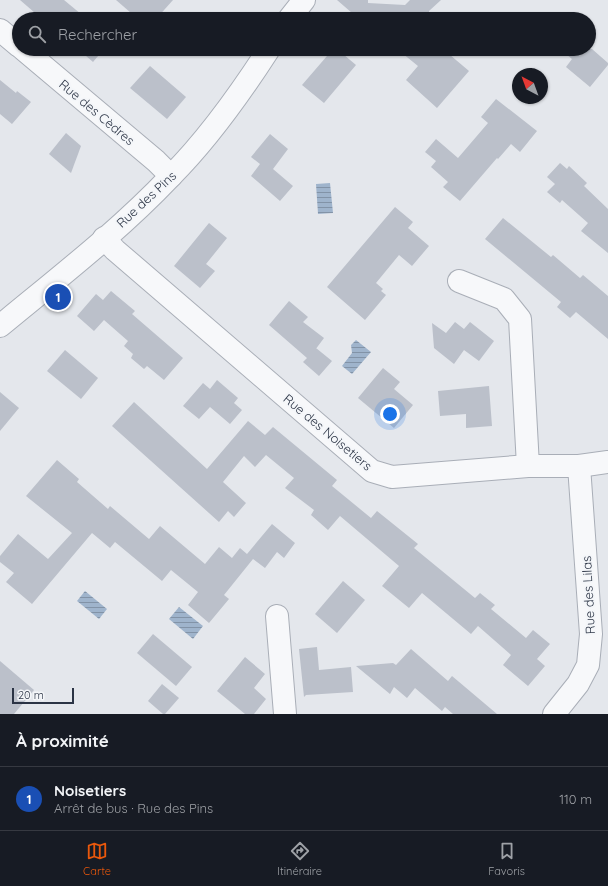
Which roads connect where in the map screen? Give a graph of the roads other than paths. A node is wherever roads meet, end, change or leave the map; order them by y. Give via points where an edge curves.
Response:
1 (304, 0) edge
2 (295, 12) edge
3 (0, 30) edge
4 (12, 40) edge
5 (31, 56) edge
6 (264, 56) edge
7 (171, 176) junction
8 (104, 238) junction
9 (459, 281) dead end
10 (0, 326) edge
11 (608, 462) edge
12 (528, 466) junction
13 (579, 466) junction
14 (277, 616) dead end
15 (285, 714) edge
16 (554, 714) edge

1 - 2 street
3 - 4 street
5 - 7 street, Rue des Cèdres
6 - 7 street, Rue des Pins via 221,119
7 - 8 street, Rue des Pins
8 - 10 street, Rue des Pins
8 - 12 street, Rue des Noisetiers via 372,471 392,477
9 - 12 street via 504,299 520,319
11 - 13 street, Rue des Noisetiers
12 - 13 street, Rue des Noisetiers
13 - 16 street, Rue des Lilas via 591,634 589,657 588,665 578,684
14 - 15 street

